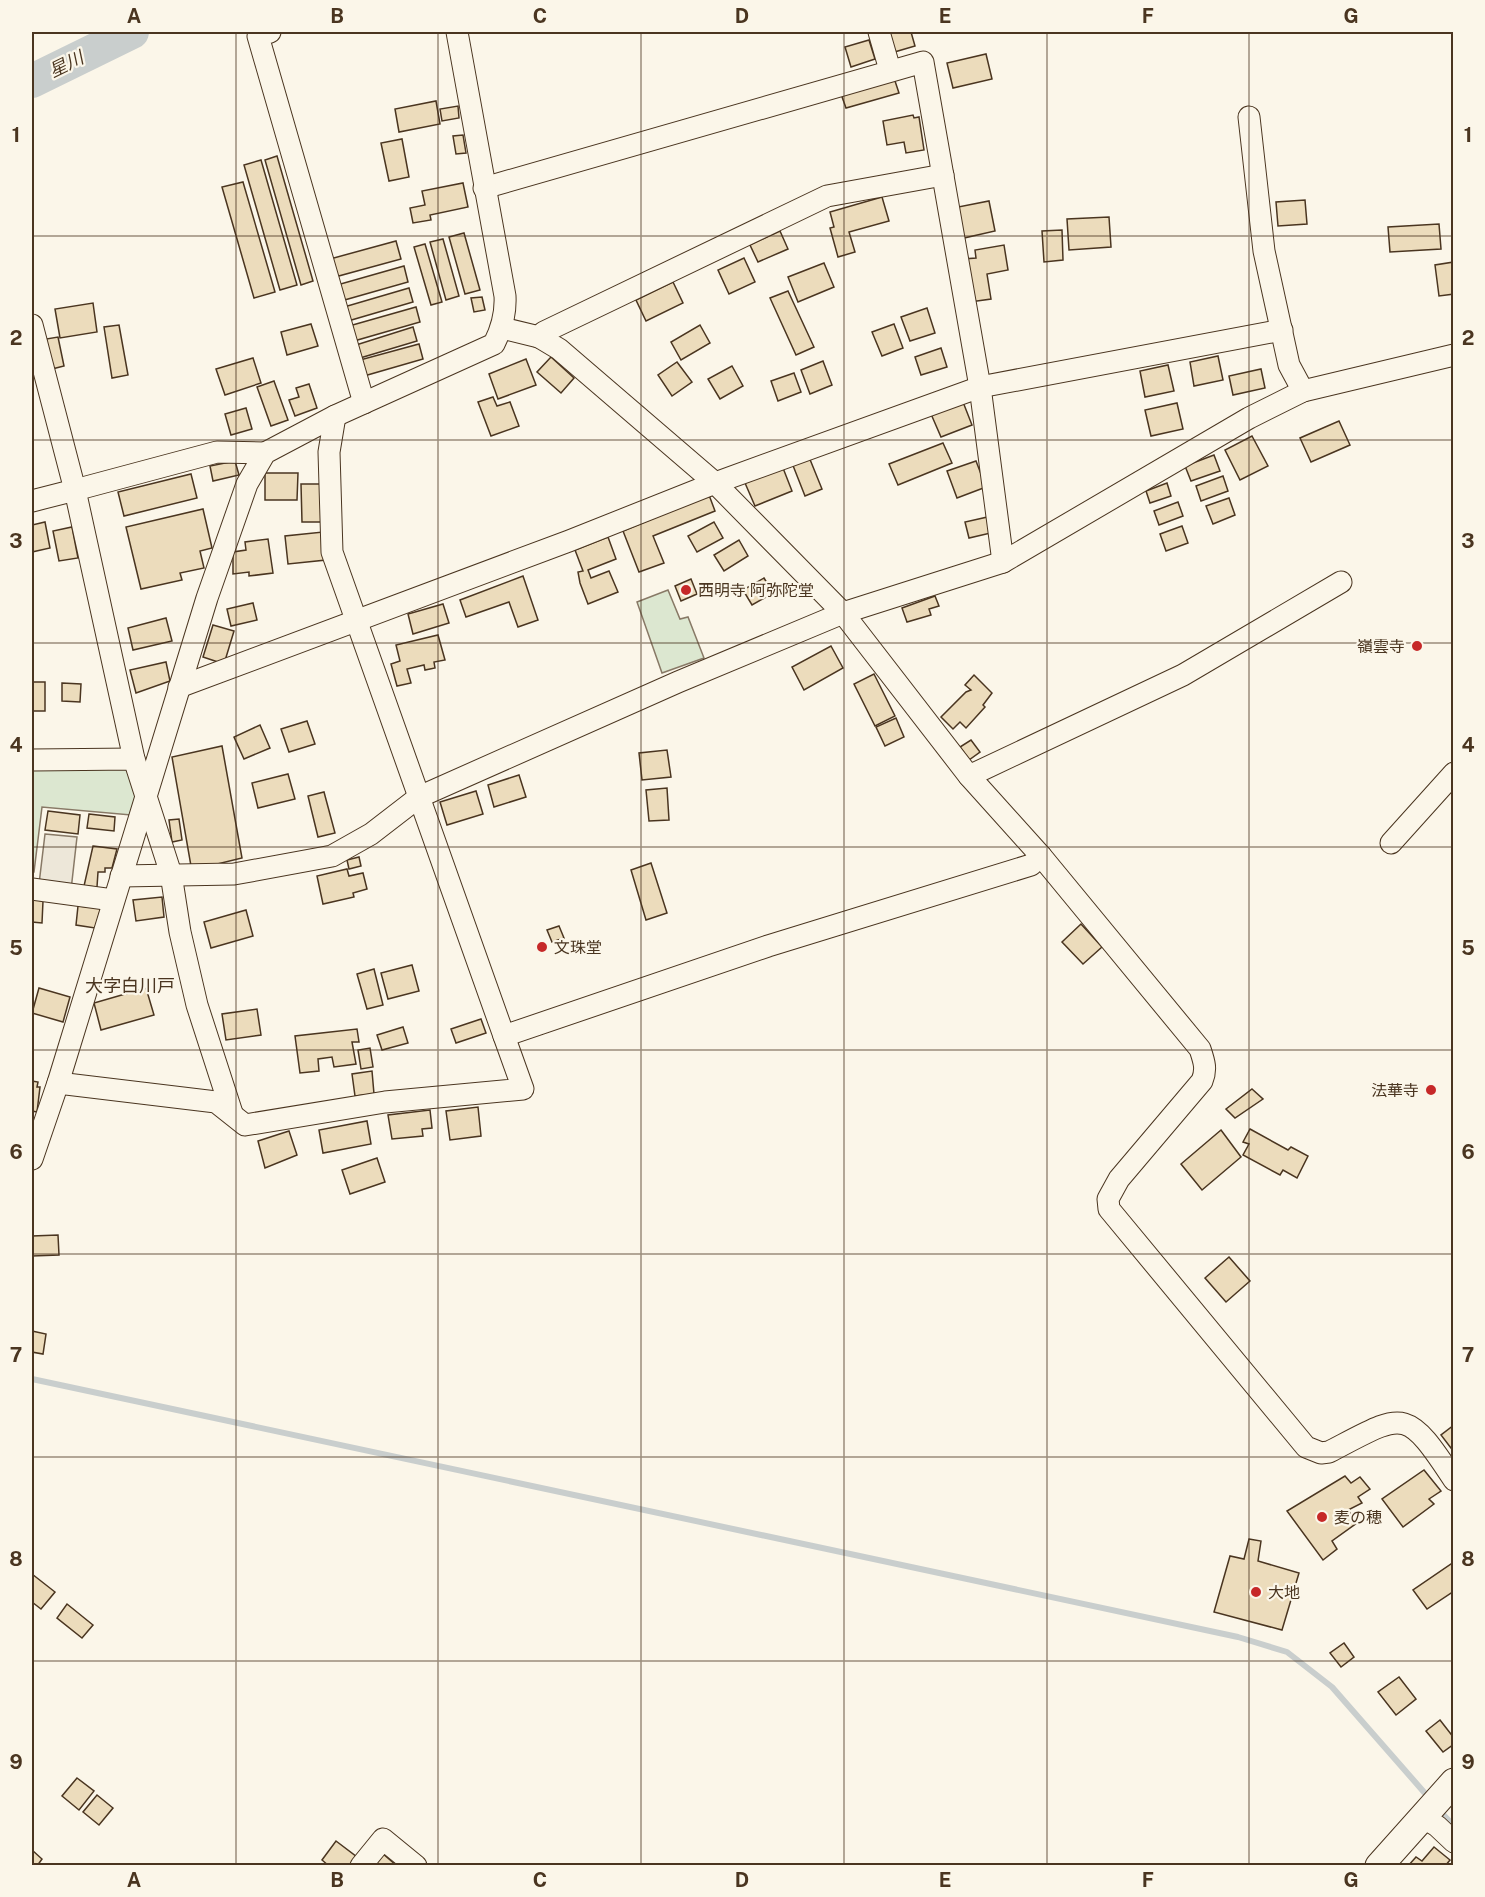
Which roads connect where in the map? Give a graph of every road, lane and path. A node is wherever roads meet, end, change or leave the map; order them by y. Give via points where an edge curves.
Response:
1 (270, 32) edge
2 (457, 32) edge
3 (879, 32) edge
4 (890, 70) junction
5 (1249, 117) dead end
6 (943, 175) junction
7 (484, 188) junction
8 (32, 325) edge
9 (502, 328) junction
10 (1282, 330) junction
11 (539, 337) junction
12 (1454, 355) edge
13 (980, 387) junction
14 (1303, 391) junction
15 (364, 403) junction
16 (335, 416) junction
17 (265, 453) junction
18 (715, 483) junction
19 (75, 490) junction
20 (32, 501) edge
21 (1003, 562) junction
22 (1341, 582) dead end
23 (843, 613) junction
24 (356, 620) junction
25 (179, 687) junction
26 (134, 759) junction
27 (32, 760) edge
28 (1454, 773) edge
29 (969, 776) junction
30 (146, 794) junction
31 (419, 797) junction
32 (1391, 843) dead end
33 (1041, 856) junction
34 (171, 874) junction
35 (121, 876) junction
36 (32, 889) edge
37 (113, 900) junction
38 (504, 1036) junction
39 (58, 1083) junction
40 (232, 1113) junction
41 (32, 1159) edge
42 (1454, 1480) edge
43 (1437, 1801) edge
44 (1454, 1842) edge
45 (361, 1866) edge
46 (416, 1866) edge
47 (1379, 1866) edge

1 - 15 street via 258,36
2 - 7 street
3 - 4 street
4 - 6 street via 923,62
4 - 7 street
5 - 10 street via 1264,251
6 - 11 street via 827,196 684,262
6 - 13 street
7 - 9 street via 505,296
8 - 19 street
9 - 11 street
9 - 15 street via 494,344
10 - 13 street
10 - 14 street via 1289,365
11 - 18 street via 559,349
12 - 14 street
13 - 18 street
13 - 21 street
14 - 21 street via 1249,418
15 - 16 street
16 - 17 street
16 - 24 street via 329,453 332,552
17 - 19 street via 218,452
17 - 25 street via 247,484
18 - 23 street
18 - 24 street
19 - 20 street
19 - 26 street
21 - 23 street
22 - 29 street via 1183,675
23 - 29 street
23 - 31 street
24 - 25 street
24 - 31 street
25 - 30 street
26 - 27 street
26 - 30 street
28 - 32 street
29 - 33 street
30 - 34 street
30 - 35 street
31 - 34 street via 371,834 332,856 234,874
31 - 38 street
33 - 38 street via 1031,865 768,946
33 - 42 street via 1200,1049 1205,1067 1202,1081 1119,1179 1108,1199 1109,1209 1306,1447 1329,1452 1384,1423 1405,1424 1423,1436
34 - 35 street
34 - 40 street via 197,1005
35 - 37 street
36 - 37 street
37 - 39 street
38 - 40 street via 523,1089 385,1102 245,1125
39 - 40 street via 216,1102
39 - 41 street
43 - 44 street via 1437,1826
43 - 47 main road
45 - 46 street via 383,1839

